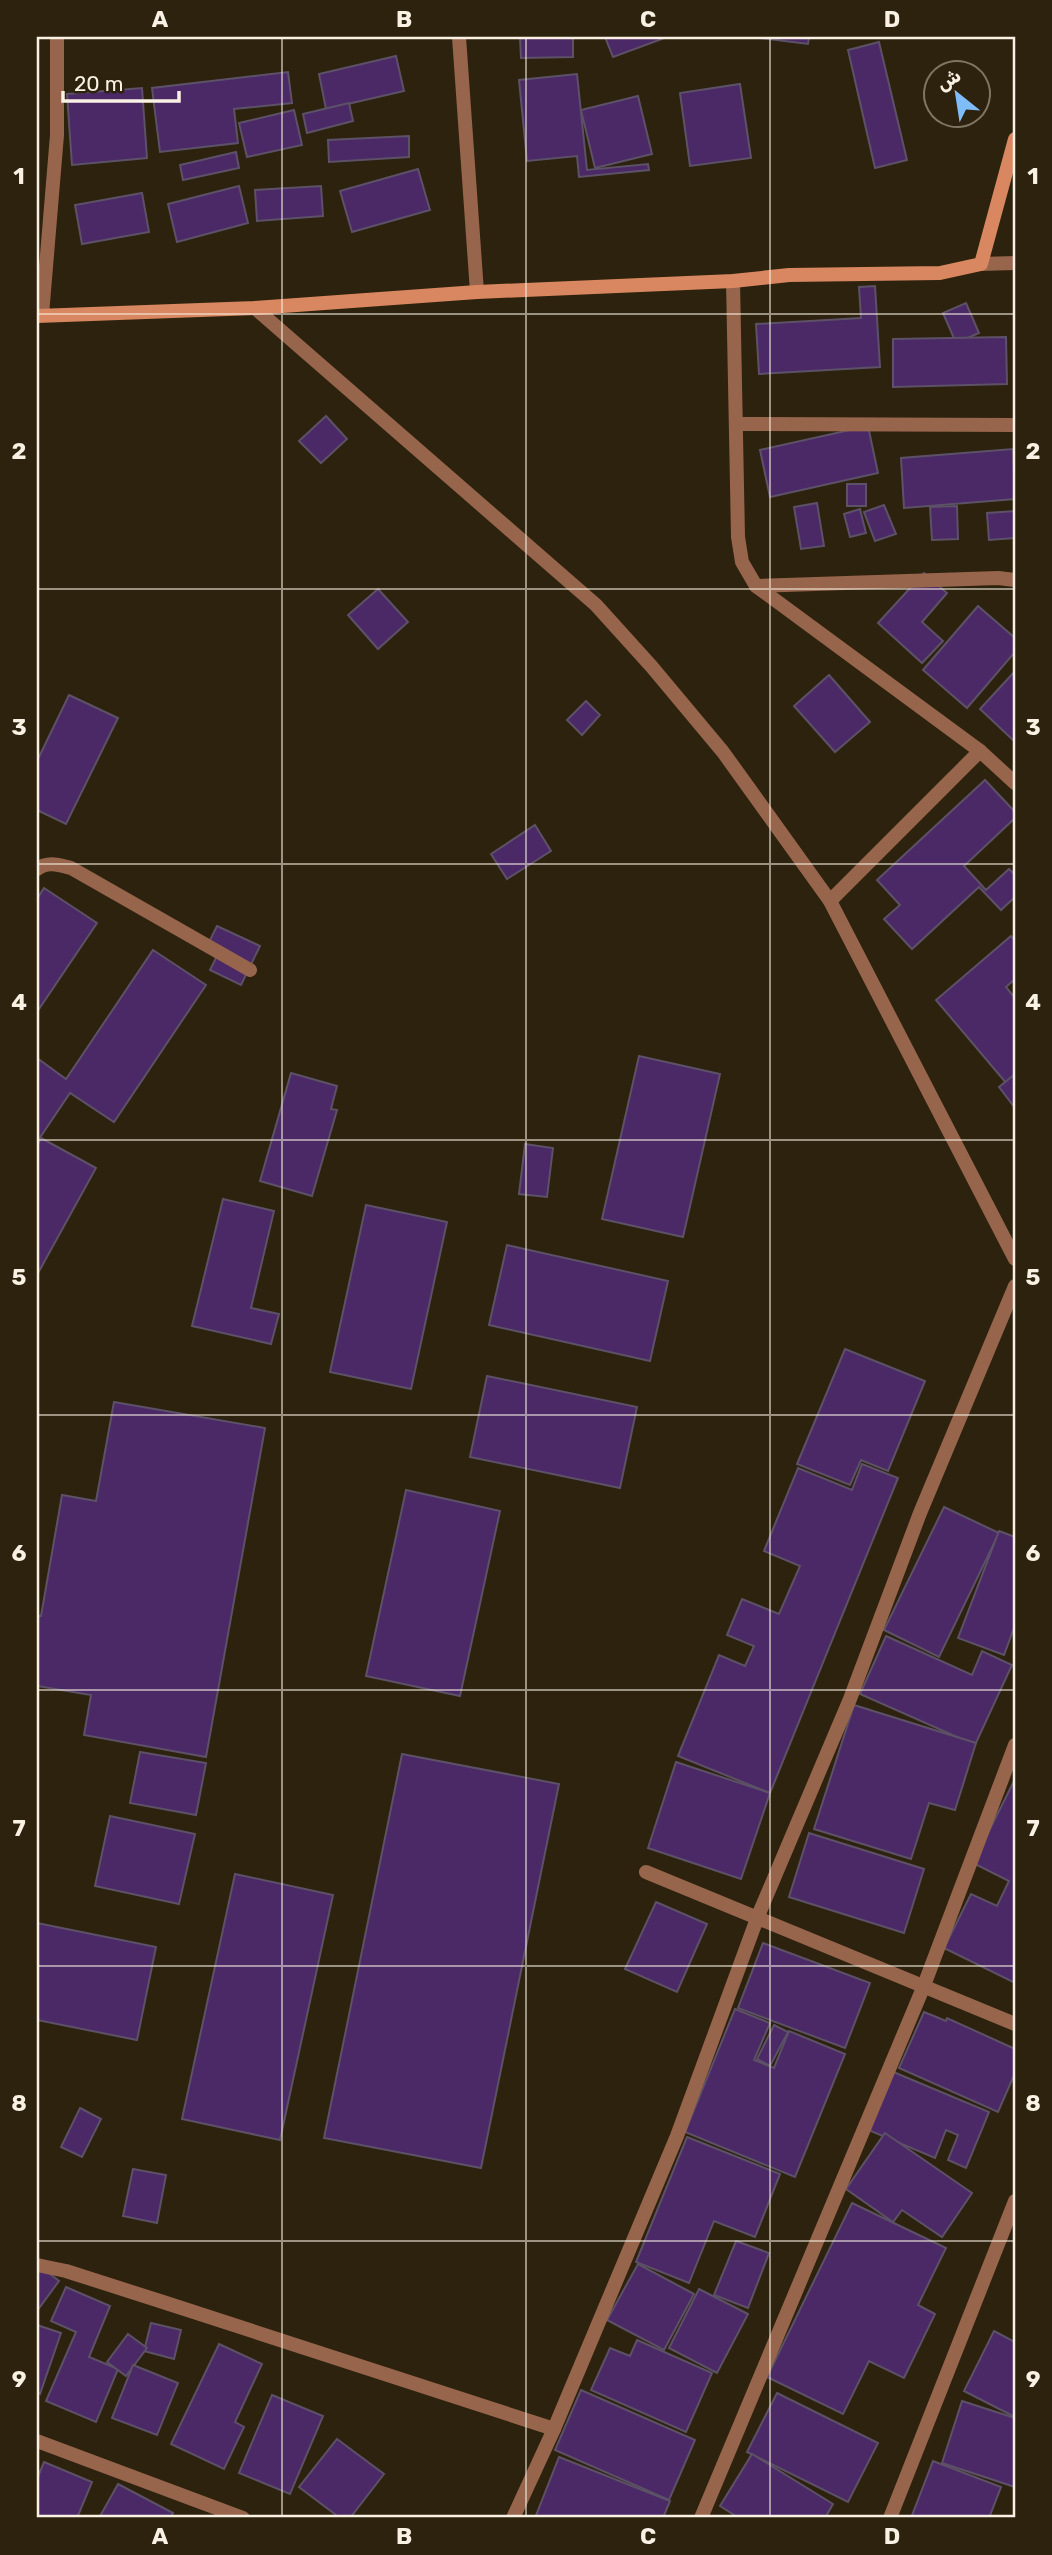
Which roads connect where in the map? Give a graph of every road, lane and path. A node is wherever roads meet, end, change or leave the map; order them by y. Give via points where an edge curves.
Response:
1 (57, 37) edge
2 (459, 37) edge
3 (1015, 139) edge
4 (1015, 263) edge
5 (981, 264) junction
6 (733, 281) junction
7 (477, 292) junction
8 (255, 308) junction
9 (39, 315) edge
10 (736, 424) junction
11 (1015, 425) edge
12 (1015, 580) edge
13 (757, 586) junction
14 (981, 751) junction
15 (1015, 783) edge
16 (37, 869) edge
17 (830, 901) junction
18 (250, 970) dead end
19 (1015, 1259) edge
20 (1015, 1286) edge
21 (1015, 1745) edge
22 (646, 1872) dead end
23 (758, 1916) junction
24 (923, 1988) junction
25 (1015, 2024) edge
26 (1015, 2201) edge
27 (37, 2265) edge
28 (554, 2429) junction
29 (37, 2441) edge
30 (203, 2511) edge
31 (243, 2518) edge
32 (513, 2518) edge
33 (701, 2518) edge
34 (890, 2518) edge

1 - 9 street via 57,135
2 - 7 street
3 - 5 street
4 - 5 street
5 - 6 street via 940,272 789,275
6 - 7 street
6 - 10 street
7 - 8 street
8 - 9 street
8 - 17 street via 596,606 723,752
10 - 11 street
10 - 13 street via 738,537 742,562
12 - 13 street
13 - 14 street
14 - 15 street
14 - 17 street
16 - 18 street via 43,864 71,868
17 - 19 street
20 - 23 street
21 - 24 street
22 - 23 street
23 - 24 street
23 - 28 street via 677,2136
24 - 25 street
24 - 33 street
26 - 34 street
27 - 28 street
28 - 32 street
29 - 30 street
30 - 31 street

